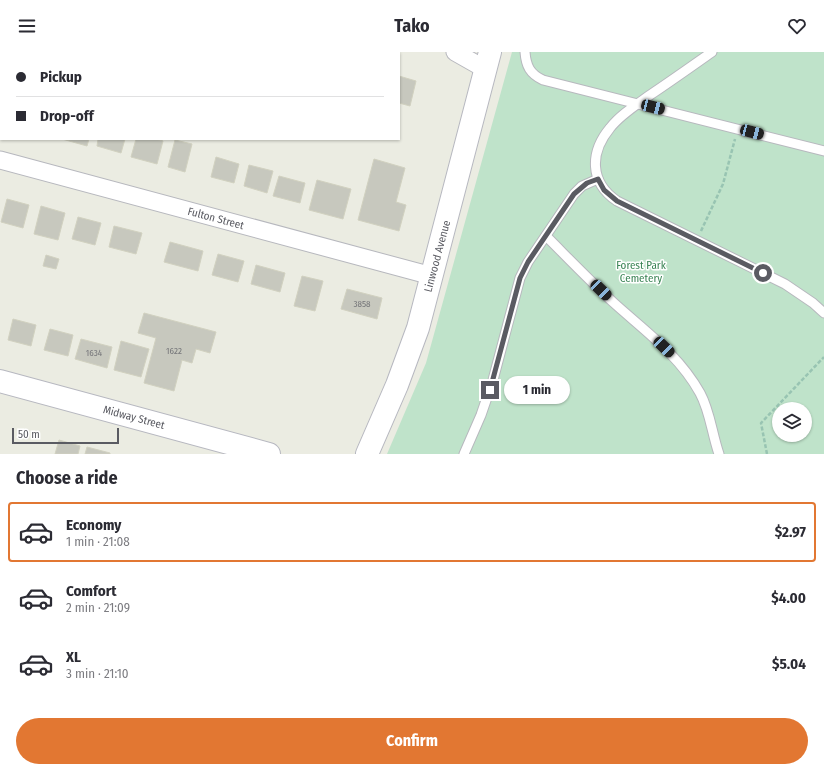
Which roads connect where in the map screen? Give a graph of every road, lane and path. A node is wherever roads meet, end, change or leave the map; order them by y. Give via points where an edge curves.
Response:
1 (455, 52) edge
2 (525, 52) edge
3 (712, 52) edge
4 (488, 60) edge
5 (638, 103) junction
6 (737, 128) junction
7 (824, 151) edge
8 (0, 160) edge
9 (598, 179) junction
10 (546, 236) junction
11 (696, 240) junction
12 (432, 276) junction
13 (824, 313) edge
14 (824, 357) edge
15 (0, 381) edge
16 (239, 450) edge
17 (269, 454) edge
18 (367, 454) edge
19 (464, 454) edge
20 (719, 454) edge
21 (767, 454) edge

1 - 4 street
2 - 5 lane via 529,70 543,80
3 - 5 lane
4 - 12 main road, Linwood Avenue
5 - 6 lane
5 - 9 lane via 615,122 600,143 595,162
6 - 7 lane
6 - 11 path via 722,184
8 - 12 street, Fulton Street
9 - 10 lane via 587,183 574,194
9 - 11 lane via 604,190 617,201
10 - 19 lane via 520,278 493,380
10 - 20 lane via 686,370 702,399
11 - 13 lane via 785,284
12 - 18 main road, Linwood Avenue via 408,357
14 - 21 path via 762,424
15 - 16 main road, Midway Street
16 - 17 main road, Midway Street

